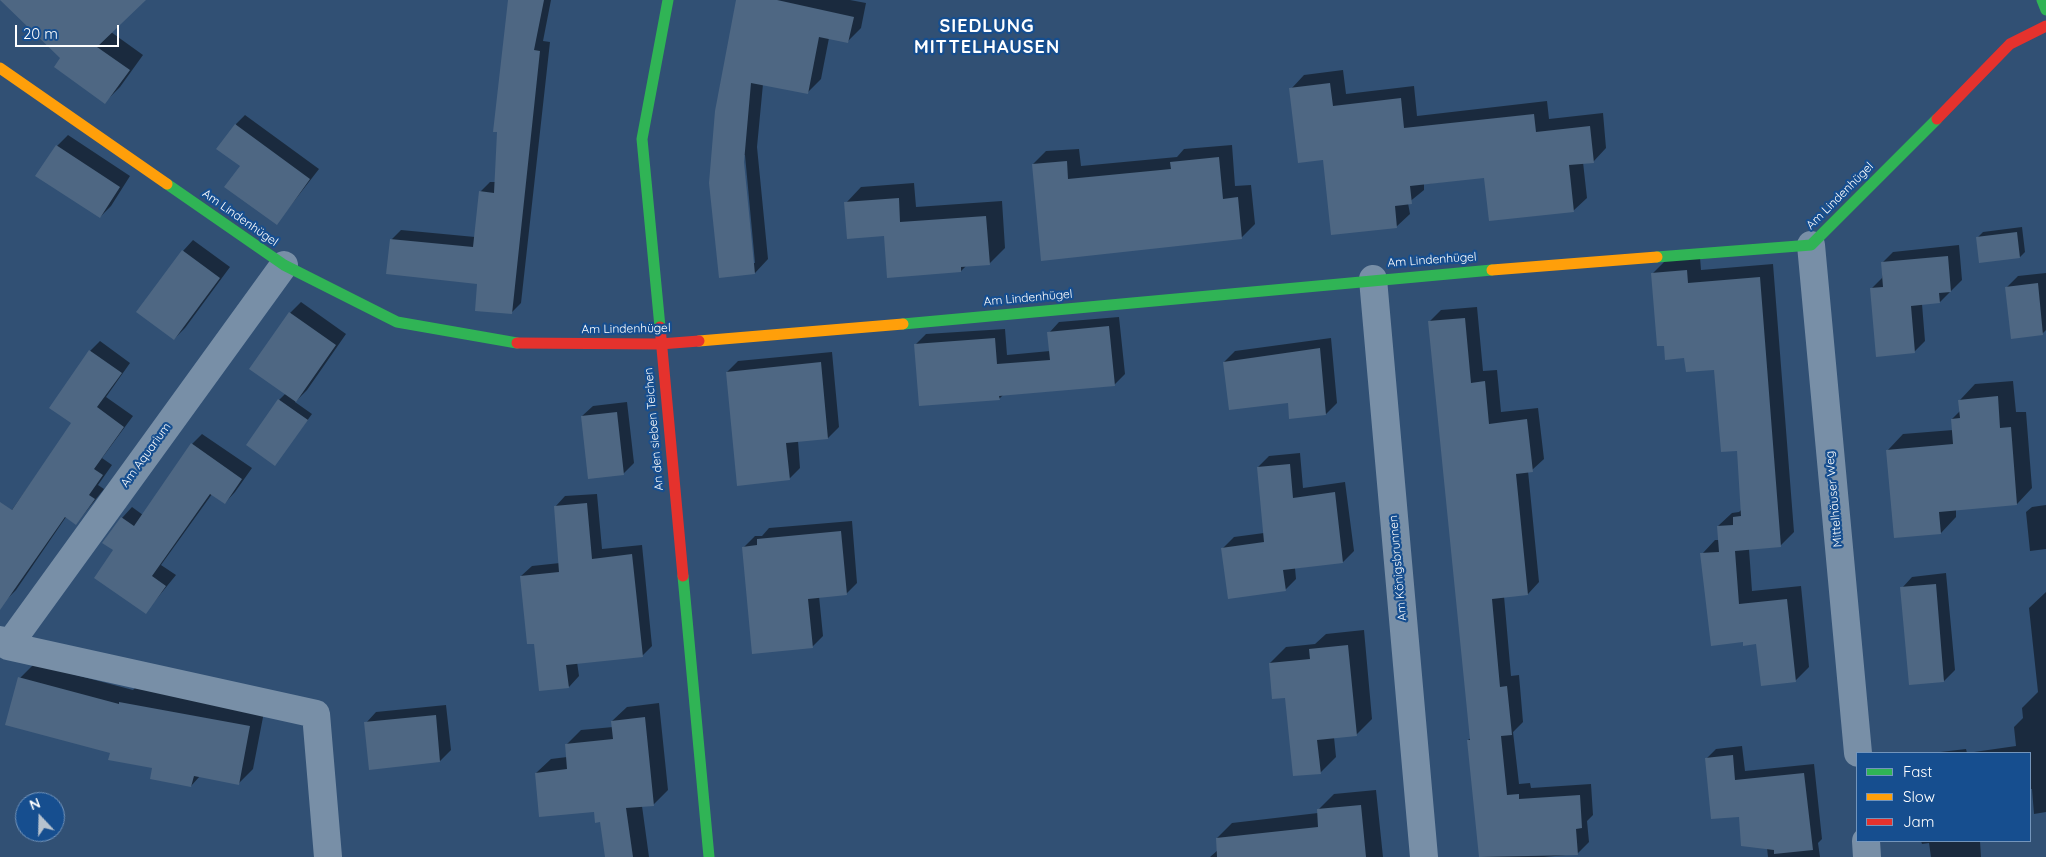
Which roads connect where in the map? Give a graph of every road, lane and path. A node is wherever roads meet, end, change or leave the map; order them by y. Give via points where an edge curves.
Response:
1 (668, 0) edge
2 (2042, 0) edge
3 (2046, 10) edge
4 (2046, 26) edge
5 (0, 68) edge
6 (1811, 245) junction
7 (284, 264) junction
8 (1373, 279) junction
9 (660, 344) junction
10 (4, 643) edge
11 (1858, 752) edge
12 (1866, 842) edge
13 (328, 857) edge
14 (709, 857) edge
15 (1424, 857) edge
16 (1867, 857) edge

1 - 9 street, An den sieben Teichen via 642,139
2 - 3 street
4 - 6 street, Am Lindenhügel via 2010,44 1994,58 1979,77
5 - 7 street, Am Lindenhügel
6 - 8 street, Am Lindenhügel
6 - 11 street, Mittelhäuser Weg
7 - 9 street, Am Lindenhügel via 398,322 517,343
7 - 10 street, Am Aquarium
8 - 9 street, Am Lindenhügel
8 - 15 street, Am Königsbrunnen
9 - 14 street, An den sieben Teichen
10 - 13 street, Am Aquarium via 316,714
12 - 16 street

